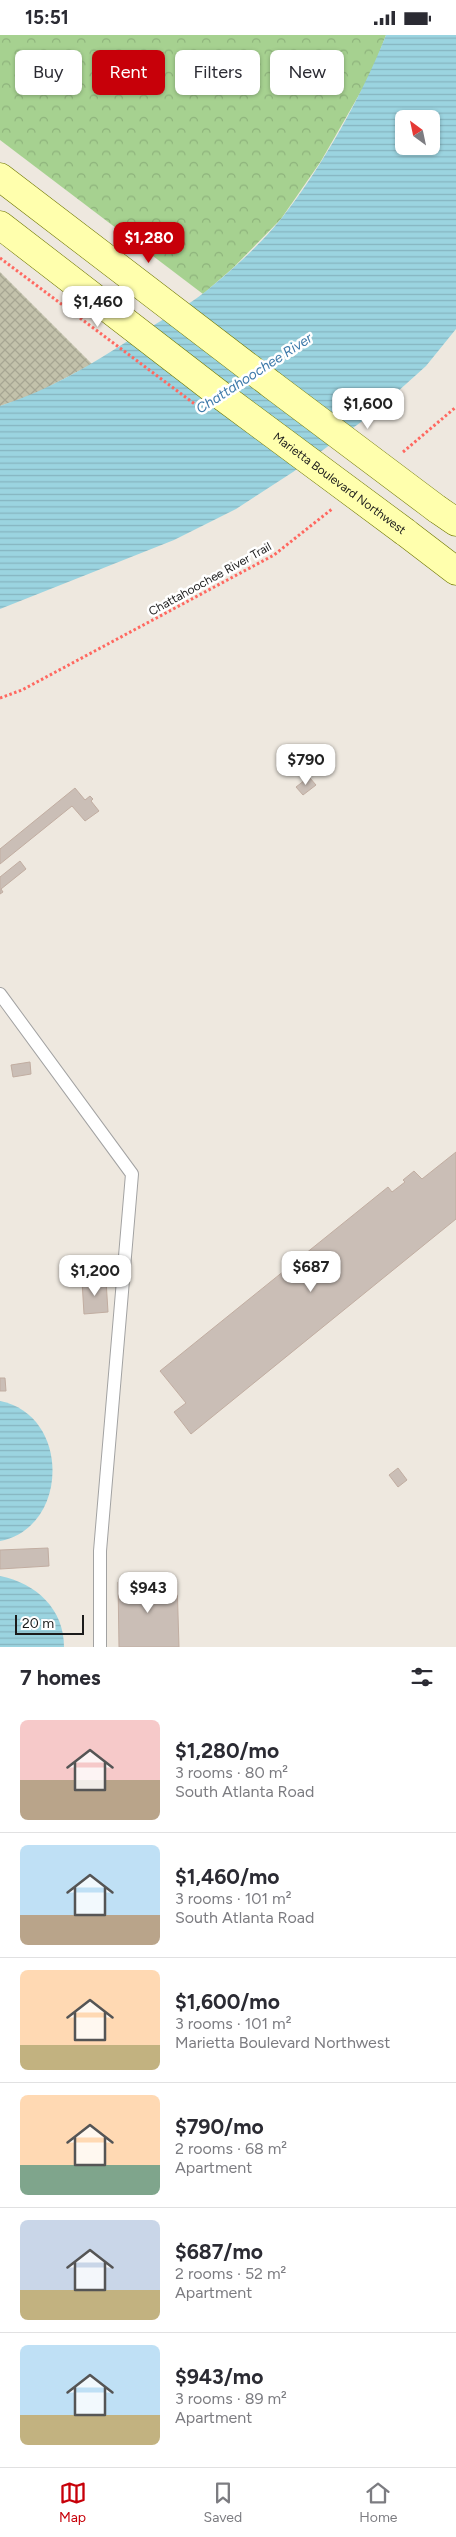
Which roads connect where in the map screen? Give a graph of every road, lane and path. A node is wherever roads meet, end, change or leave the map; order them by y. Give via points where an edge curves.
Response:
1 (0, 177) edge
2 (0, 225) edge
3 (0, 258) edge
4 (215, 405) junction
5 (456, 407) edge
6 (396, 457) dead end
7 (328, 504) dead end
8 (447, 515) edge
9 (456, 571) edge
10 (0, 698) edge
11 (0, 994) edge
12 (100, 1647) edge

1 - 8 main road, bridge
2 - 4 main road, Marietta Boulevard Northwest
3 - 4 path, bridge
4 - 9 main road, Marietta Boulevard Northwest, bridge via 405,531
5 - 6 path
7 - 10 path, Chattahoochee River Trail via 336,508 274,555 22,691
11 - 12 lane via 132,1174 100,1551

